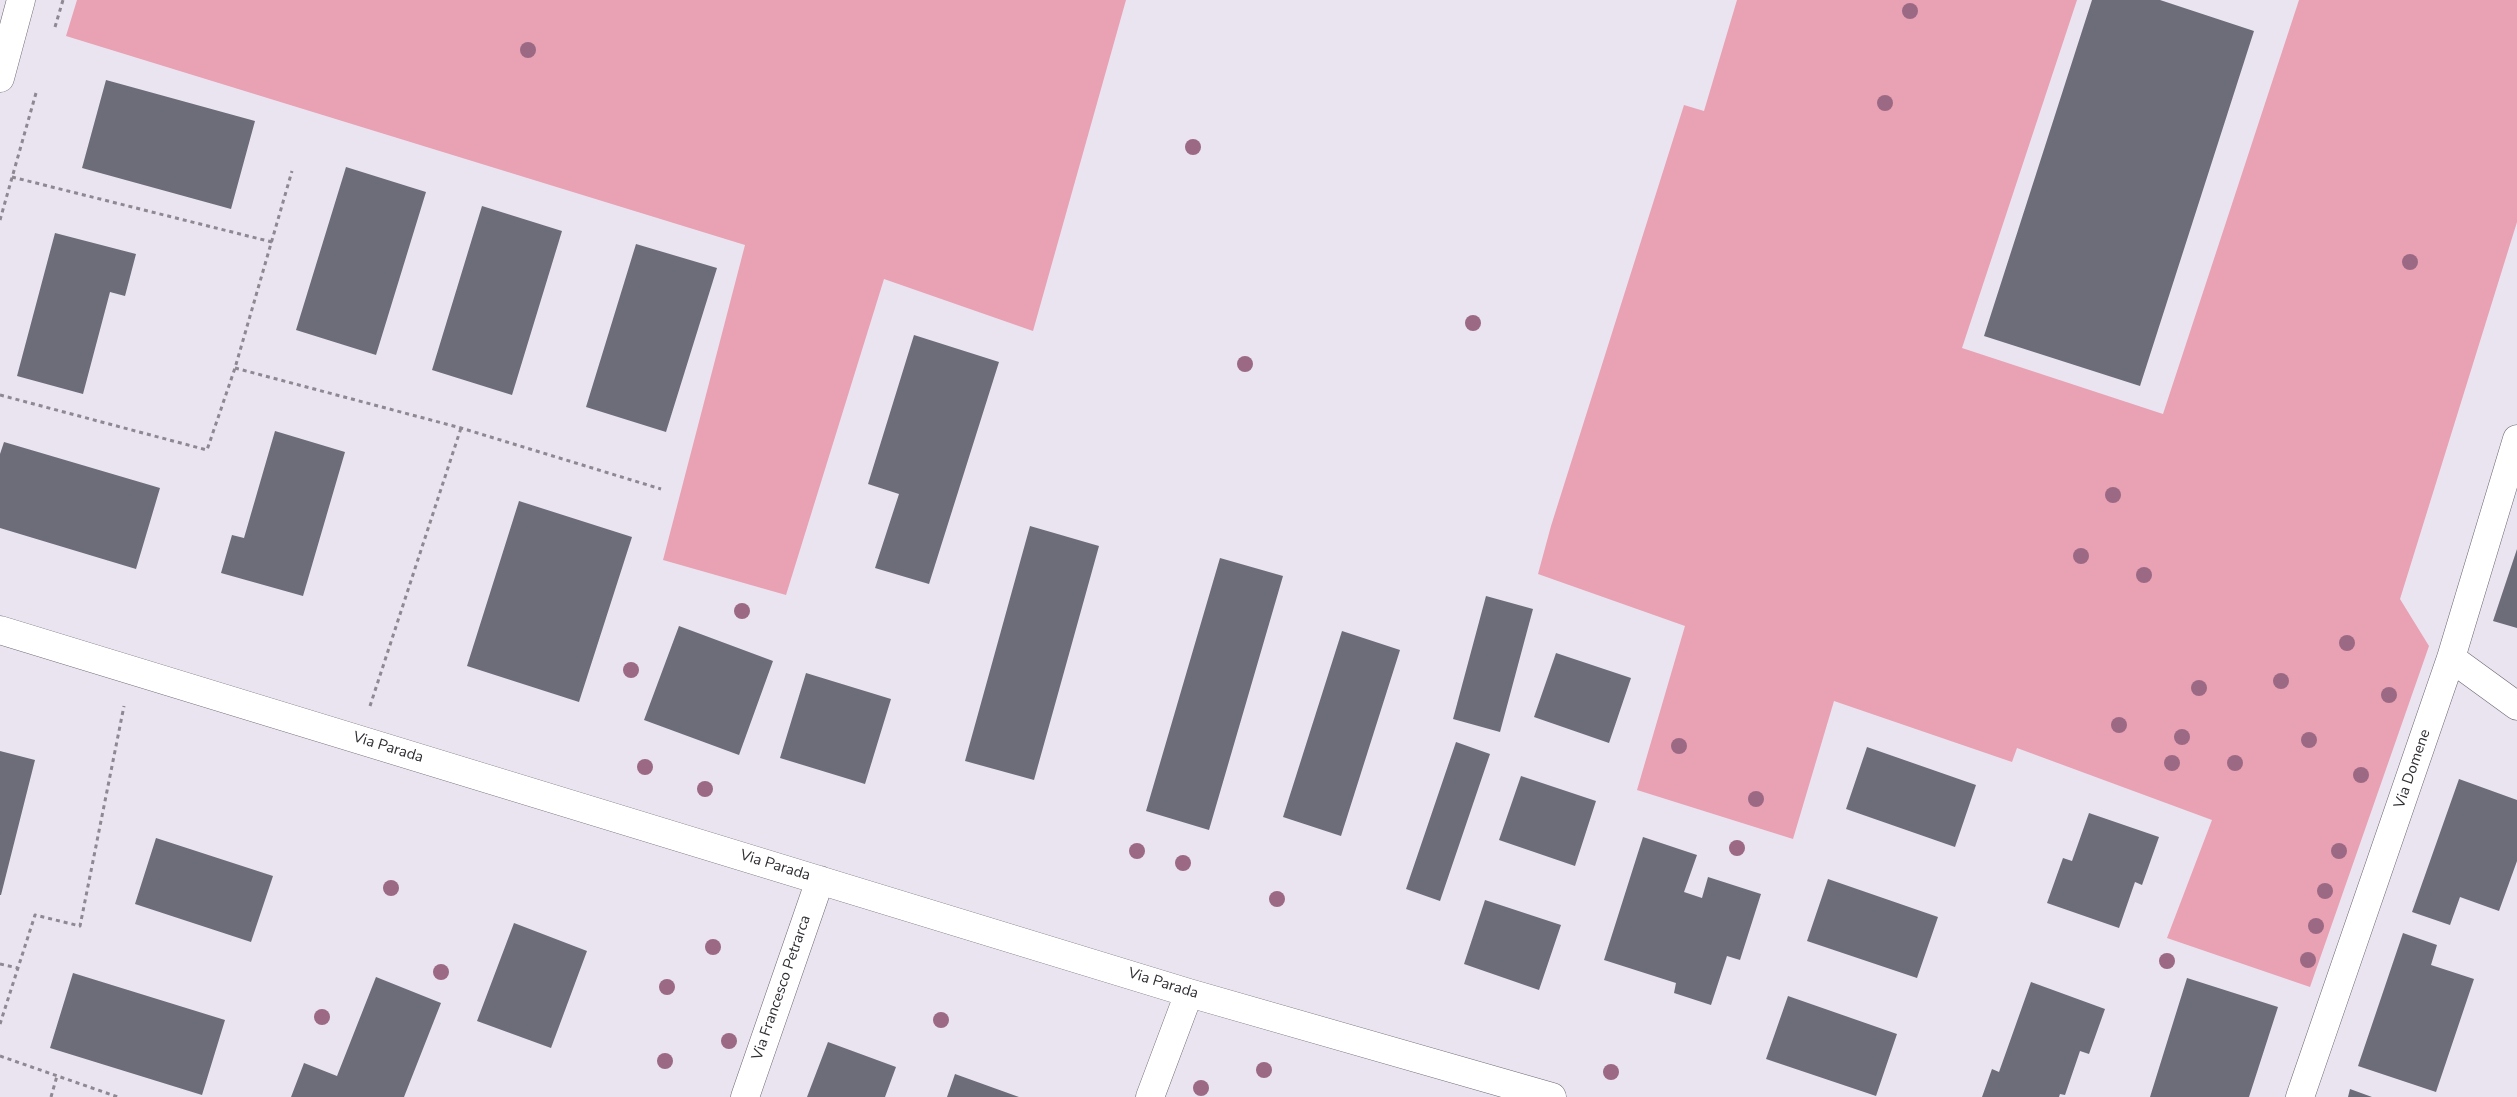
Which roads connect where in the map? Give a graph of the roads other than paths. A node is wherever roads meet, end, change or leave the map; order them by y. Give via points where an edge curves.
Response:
1 (21, 0) edge
2 (0, 78) edge
3 (2517, 439) edge
4 (0, 630) edge
5 (2451, 658) junction
6 (2517, 706) edge
7 (820, 880) junction
8 (1189, 993) junction
9 (1522, 1093) edge
10 (745, 1097) edge
11 (1150, 1097) edge
12 (1552, 1097) edge
13 (2300, 1097) edge

1 - 2 street
3 - 5 street, Via Domene
4 - 7 street, Via Parada
5 - 6 street
5 - 13 street, Via Domene
7 - 8 street, Via Parada
7 - 10 street, Via Francesco Petrarca
8 - 9 street, Via Parada
8 - 11 street
9 - 12 street, Via Parada

